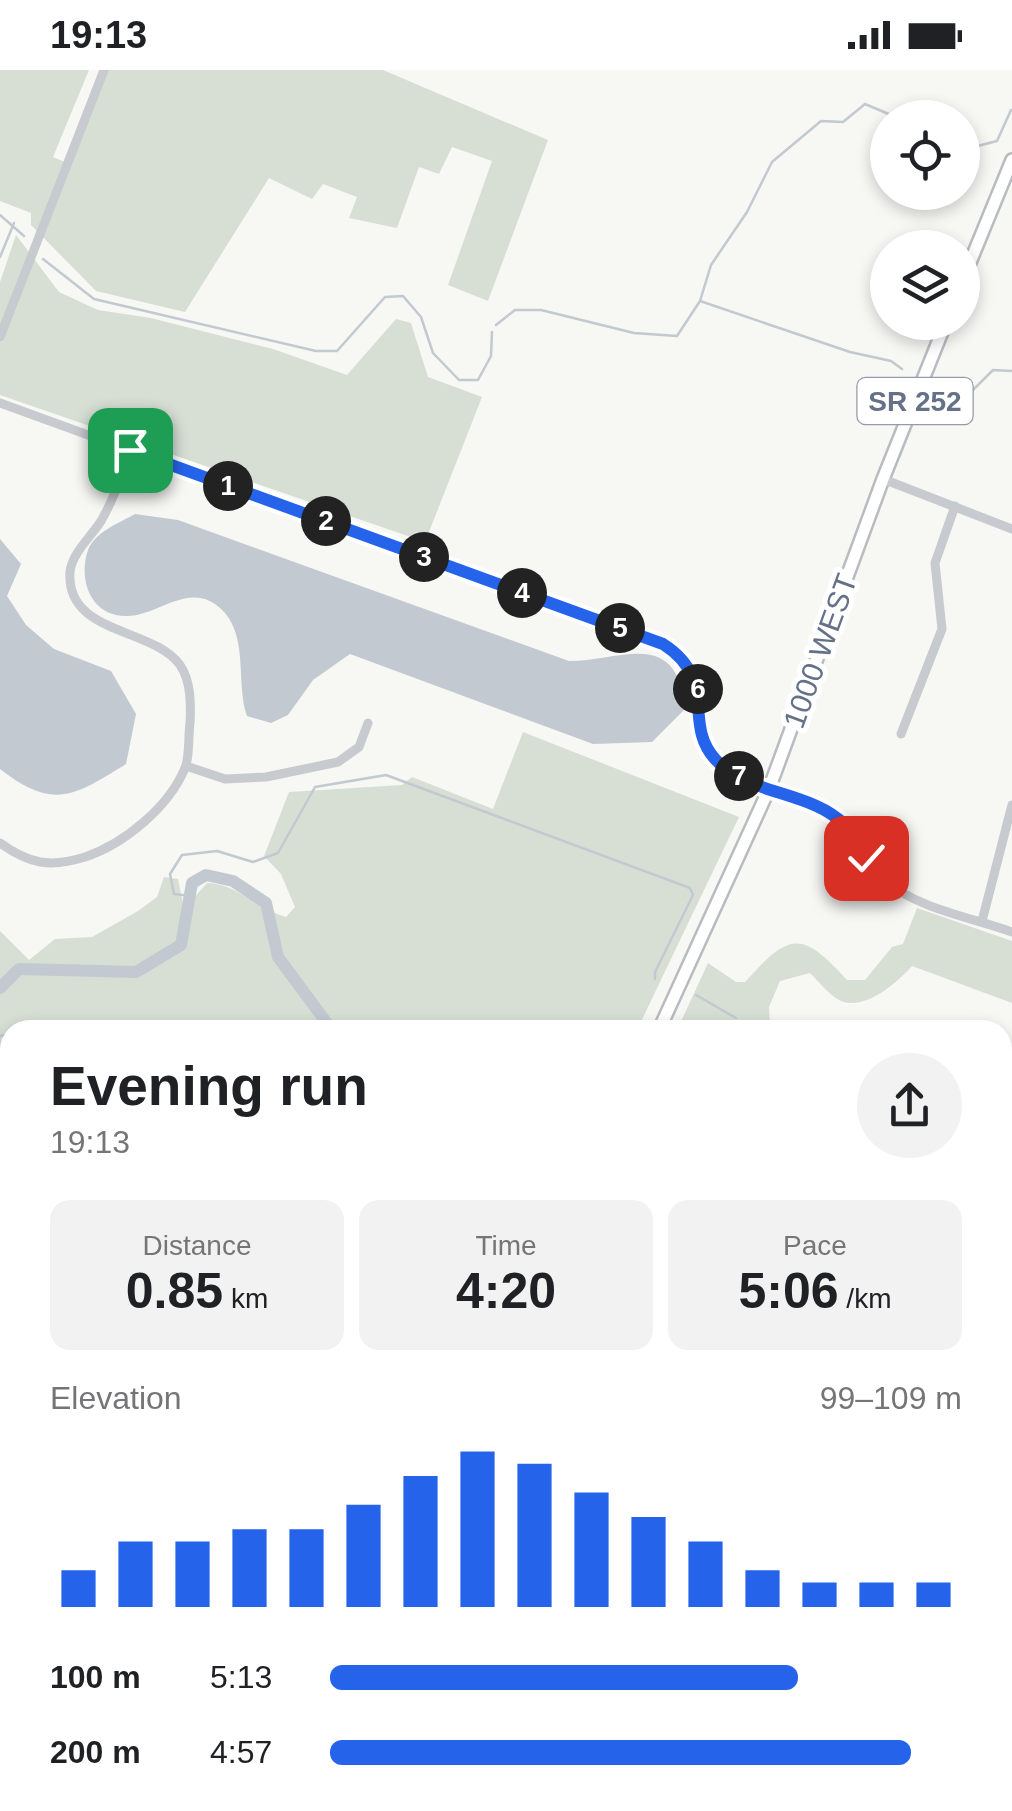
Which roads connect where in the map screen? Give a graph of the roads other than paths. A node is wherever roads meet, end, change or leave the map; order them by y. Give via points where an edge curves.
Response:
1 (104, 70) edge
2 (1012, 160) edge
3 (980, 238) edge
4 (0, 336) edge
5 (939, 340) edge
6 (0, 403) edge
7 (130, 450) junction
8 (883, 479) junction
9 (955, 506) junction
10 (1012, 530) edge
11 (368, 724) dead end
12 (902, 734) dead end
13 (186, 766) junction
14 (770, 789) junction
15 (1012, 805) edge
16 (0, 843) edge
17 (982, 921) junction
18 (1012, 932) edge
19 (664, 1020) edge

1 - 4 street
2 - 3 main road
5 - 8 main road, 1000 WEST / SR 252
6 - 7 street
7 - 13 street via 101,520 76,555 73,589 86,613 178,662 188,678
7 - 14 street via 663,644 679,654 699,692 702,735 714,758
8 - 9 street
8 - 14 main road, 1000 WEST / SR 252
9 - 10 street
9 - 12 street via 935,563 942,629
11 - 13 street via 359,747 338,762 266,778 225,779
13 - 16 street via 155,811 90,855 40,865
14 - 17 street via 826,810 847,826 875,869 896,887
14 - 19 main road, 1000 WEST / SR 252
15 - 17 street
17 - 18 street

